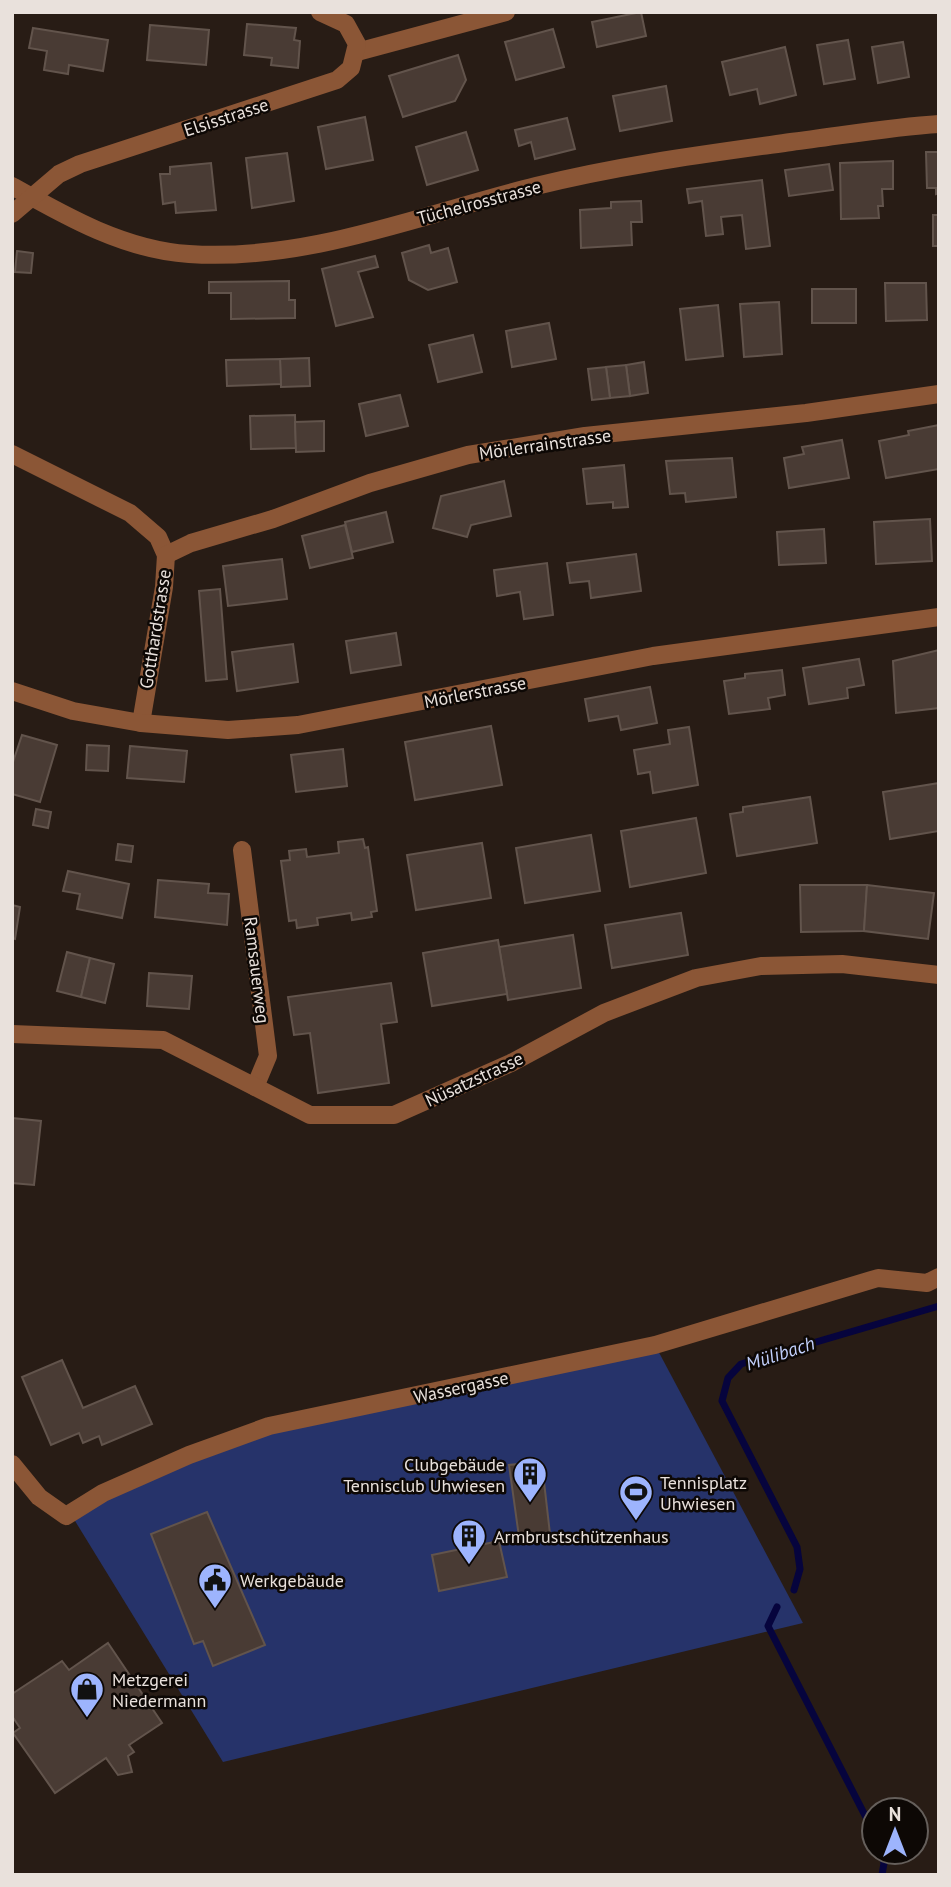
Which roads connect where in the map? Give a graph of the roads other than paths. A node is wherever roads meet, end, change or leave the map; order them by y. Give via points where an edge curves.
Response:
1 (320, 12) edge
2 (506, 12) edge
3 (357, 52) junction
4 (939, 124) edge
5 (12, 186) edge
6 (30, 197) junction
7 (12, 214) edge
8 (939, 394) edge
9 (12, 454) edge
10 (166, 555) junction
11 (939, 617) edge
12 (12, 691) edge
13 (141, 723) junction
14 (242, 850) dead end
15 (939, 975) edge
16 (12, 1034) edge
17 (255, 1087) junction
18 (939, 1277) edge
19 (12, 1464) edge

1 - 3 street via 346,24
2 - 3 street
3 - 6 street, Elsisstrasse via 351,68 337,80 80,164
4 - 6 street, Tüchelrosstrasse via 611,169 359,234 281,251 233,255 153,249 75,220
5 - 6 street, Tüchelrosstrasse
6 - 7 street
8 - 10 street, Mörlerrainstrasse via 585,436 468,455 370,482
9 - 10 street, Gotthardstrasse via 130,513 158,537
10 - 13 street, Gotthardstrasse
11 - 13 street, Mörlerstrasse via 653,656 298,725 228,730
12 - 13 street, Mörlerstrasse via 73,711
14 - 17 street, Ramsauerweg via 268,1056
15 - 17 street, Nüsatzstrasse via 829,964 761,966 696,978 604,1013 511,1063 394,1115 310,1115
16 - 17 street, Nüsatzstrasse via 163,1040
18 - 19 street, Wassergasse via 927,1283 877,1278 655,1345 270,1426 152,1471 66,1516 39,1497

